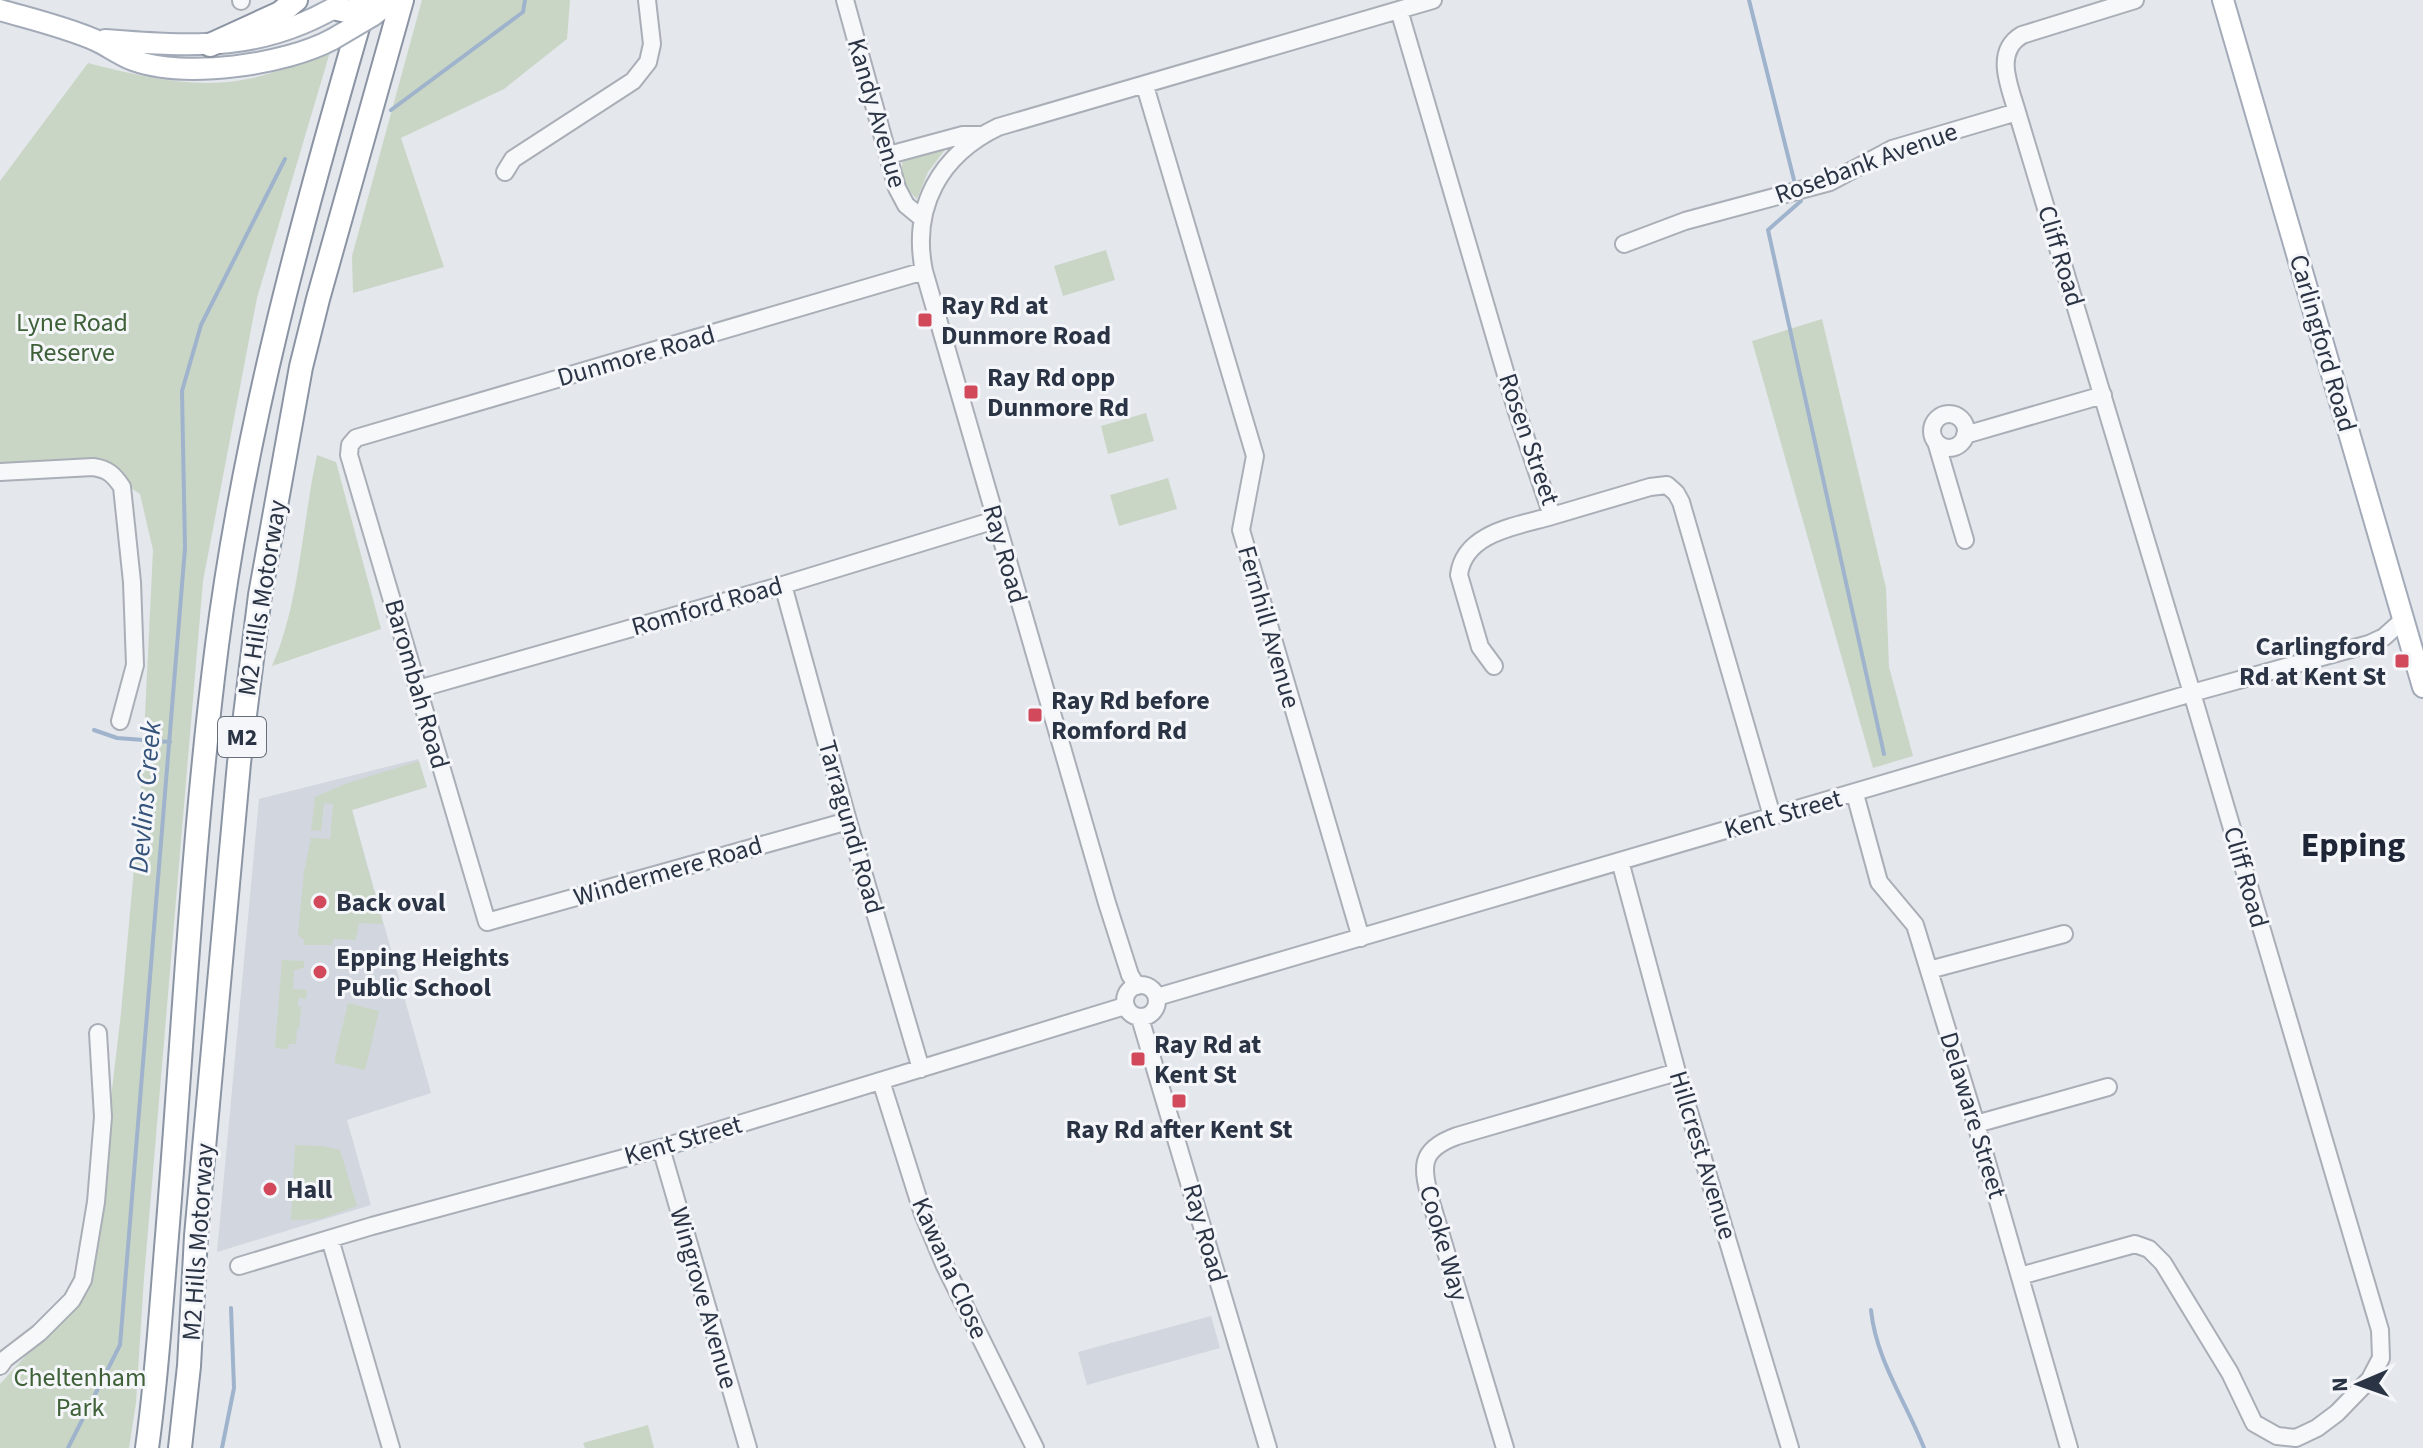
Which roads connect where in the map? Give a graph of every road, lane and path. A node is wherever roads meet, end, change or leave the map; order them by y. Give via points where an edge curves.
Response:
1 (296, 0) edge
2 (366, 0) edge
3 (375, 0) edge
4 (394, 0) edge
5 (402, 0) edge
6 (647, 0) edge
7 (845, 0) edge
8 (1433, 0) edge
9 (2135, 0) edge
10 (2223, 0) edge
11 (337, 5) edge
12 (0, 10) edge
13 (1399, 10) junction
14 (93, 39) junction
15 (210, 45) junction
16 (1145, 86) junction
17 (2017, 112) junction
18 (981, 135) junction
19 (889, 155) junction
20 (505, 172) dead end
21 (923, 219) junction
22 (1624, 244) dead end
23 (924, 271) junction
24 (2103, 395) junction
25 (1965, 435) junction
26 (350, 445) joint
27 (1937, 445) junction
28 (0, 472) edge
29 (1552, 516) junction
30 (995, 520) junction
31 (1965, 540) dead end
32 (783, 585) junction
33 (2411, 627) edge
34 (1494, 666) dead end
35 (2423, 687) edge
36 (418, 689) junction
37 (2192, 693) junction
38 (120, 721) dead end
39 (1855, 794) junction
40 (1772, 816) junction
41 (848, 821) junction
42 (1620, 861) junction
43 (487, 922) joint
44 (2064, 934) dead end
45 (1361, 938) junction
46 (1929, 970) junction
47 (1137, 986) junction
48 (1157, 997) junction
49 (1125, 1006) junction
50 (1140, 1018) junction
51 (98, 1033) dead end
52 (921, 1069) junction
53 (1677, 1072) junction
54 (881, 1081) junction
55 (2108, 1087) dead end
56 (1976, 1124) junction
57 (661, 1148) junction
58 (330, 1239) junction
59 (239, 1266) dead end
60 (2020, 1276) junction
61 (0, 1366) edge
62 (147, 1448) edge
63 (180, 1448) edge
64 (391, 1448) edge
65 (748, 1448) edge
66 (1035, 1448) edge
67 (1268, 1448) edge
68 (1505, 1448) edge
69 (1790, 1448) edge
70 (2069, 1448) edge

1 - 15 highway via 280,13
2 - 62 highway, M2 Hills Motorway / M2 via 274,333 223,600 201,795
3 - 11 highway, bridge via 351,12
4 - 14 main road, bridge via 333,39 252,65 180,68 134,60
5 - 63 highway, M2 Hills Motorway / M2 via 301,367 262,581 239,763
6 - 20 street via 652,44 648,62 633,81 513,159
7 - 19 street, Kandy Avenue
8 - 13 street, Ray Road
9 - 17 street, Cliff Road via 2014,40 2005,68
10 - 33 main road, Carlingford Road
11 - 15 main road via 273,34
12 - 14 main road
13 - 16 street, Ray Road
13 - 29 street, Rosen Street
14 - 15 main road
16 - 18 street, Ray Road
16 - 45 street, Fernhill Avenue via 1255,456 1241,530
17 - 22 street, Rosebank Avenue via 1892,149 1830,182 1685,221
17 - 24 street, Cliff Road
18 - 19 street, Ray Road
18 - 21 street, Ray Road via 941,173
19 - 21 street, Kandy Avenue via 901,198
21 - 23 street, Ray Road
23 - 26 street, Dunmore Road via 356,438
23 - 30 street, Ray Road
24 - 25 street
24 - 37 street, Cliff Road
25 - 27 street via 1951,448
25 - 27 street via 1958,417 1942,415 1931,432
26 - 36 street, Barombah Road
27 - 31 street
28 - 38 street via 103,468 122,487 135,665
29 - 34 street via 1484,538 1463,558 1459,575 1471,620 1480,647
29 - 40 street, Rosen Street via 1650,487 1667,485 1676,493
30 - 32 street, Romford Road
30 - 47 street, Ray Road via 1107,903
32 - 36 street, Romford Road
32 - 41 street, Tarragundi Road
33 - 35 main road, Carlingford Road
33 - 37 street, Kent Street via 2369,644
36 - 43 street, Barombah Road
37 - 39 street, Kent Street
37 - 60 street, Cliff Road via 2380,1330 2381,1358 2370,1379 2317,1428 2296,1438 2277,1436 2254,1423 2230,1373 2163,1263 2149,1249 2135,1244
39 - 40 street, Kent Street
39 - 46 street, Delaware Street via 1879,882 1915,925
40 - 42 street, Kent Street
41 - 43 street, Windermere Road
41 - 52 street, Tarragundi Road
42 - 45 street, Kent Street
42 - 53 street, Hillcrest Avenue
44 - 46 street
45 - 48 street, Kent Street
46 - 56 street, Delaware Street
47 - 48 street via 1151,989
47 - 49 street via 1126,996
48 - 50 street via 1154,1012
49 - 50 street
49 - 52 street, Kent Street
50 - 67 street, Ray Road
51 - 61 street via 103,1117 83,1280 72,1300
52 - 54 street, Kent Street
53 - 68 street, Cooke Way via 1457,1136 1427,1155 1424,1169 1431,1202
53 - 69 street, Hillcrest Avenue
54 - 57 street, Kent Street
54 - 66 street, Kawana Close via 923,1214
55 - 56 street
56 - 60 street, Delaware Street
57 - 58 street, Kent Street
57 - 65 street, Wingrove Avenue
58 - 59 street, Kent Street
58 - 64 street
60 - 70 street, Delaware Street

